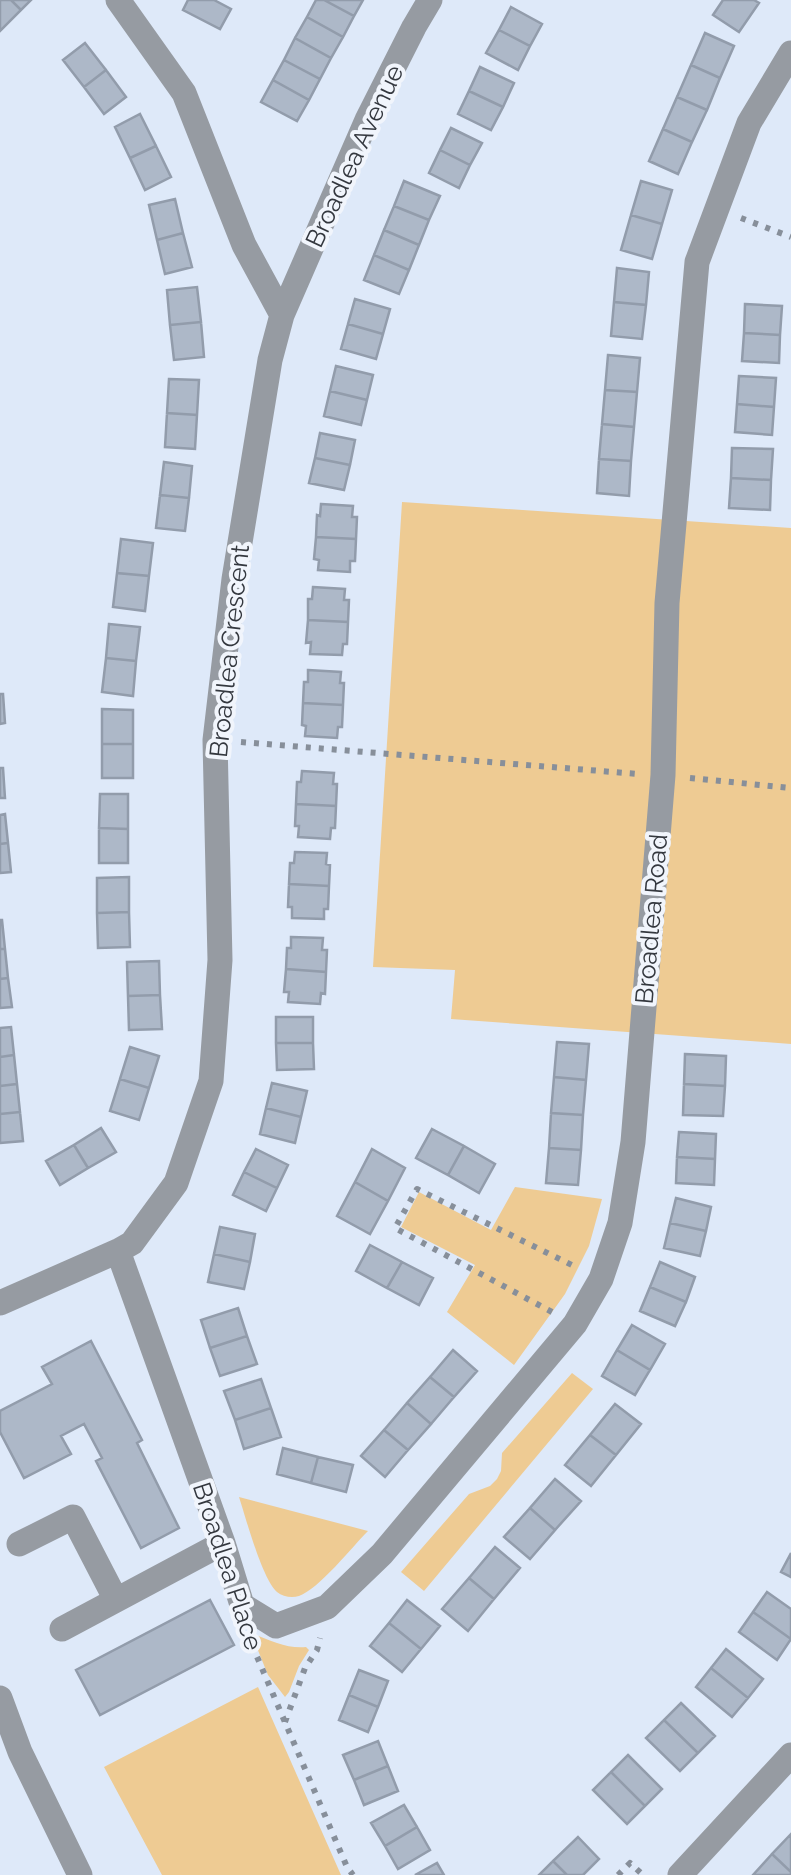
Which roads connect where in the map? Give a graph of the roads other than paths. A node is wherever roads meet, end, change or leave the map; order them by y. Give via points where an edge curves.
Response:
1 (118, 0) edge
2 (430, 0) edge
3 (791, 54) edge
4 (282, 315) junction
5 (118, 1252) junction
6 (0, 1303) edge
7 (223, 1543) junction
8 (19, 1544) dead end
9 (116, 1600) junction
10 (242, 1605) joint
11 (62, 1629) dead end
12 (0, 1698) edge
13 (791, 1755) edge
14 (80, 1875) edge
15 (680, 1875) edge

1 - 4 street via 184,93 244,246
2 - 4 street, Broadlea Avenue via 368,120
3 - 10 street, Broadlea Road via 750,123 697,262 667,603 663,775 633,1142 620,1222 601,1279 575,1324 382,1554 327,1607 276,1626
4 - 5 street, Broadlea Crescent via 234,579 215,740 220,960 211,1080 176,1183
5 - 6 street, Broadlea Crescent
5 - 7 street, Broadlea Place
7 - 9 street
7 - 10 street, Broadlea Place
8 - 9 street via 74,1517
9 - 11 street
12 - 14 street
13 - 15 street

